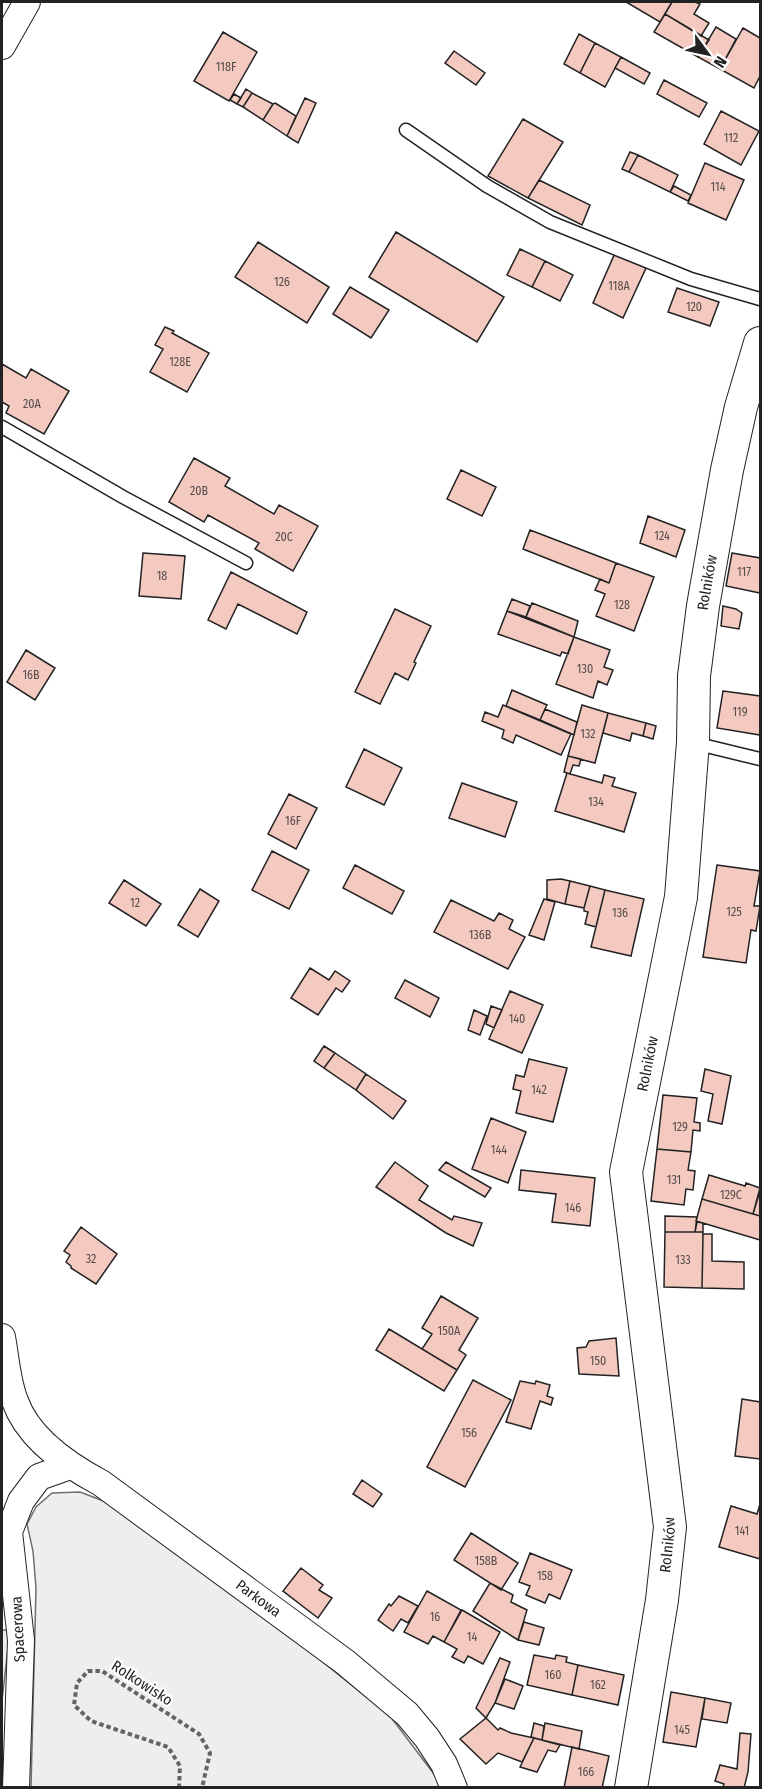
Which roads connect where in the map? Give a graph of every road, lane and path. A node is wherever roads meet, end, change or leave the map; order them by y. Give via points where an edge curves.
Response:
1 (27, 2) edge
2 (2, 46) edge
3 (406, 130) dead end
4 (760, 299) edge
5 (760, 344) edge
6 (2, 427) edge
7 (246, 563) dead end
8 (693, 742) junction
9 (760, 759) edge
10 (2, 1337) edge
11 (38, 1436) junction
12 (70, 1466) junction
13 (39, 1477) junction
14 (5, 1531) edge
15 (16, 1788) edge
16 (179, 1788) edge
17 (202, 1788) edge
18 (454, 1788) edge
19 (631, 1788) edge

1 - 2 street
3 - 4 lane via 487,186 550,222 691,279
5 - 8 street, Rolników via 727,470 703,606 694,676
6 - 7 lane
8 - 9 lane
8 - 19 street, Rolników via 681,897 626,1172 670,1527
10 - 11 street, Parkowa via 14,1399 20,1415
11 - 12 street, Parkowa
11 - 13 street via 44,1458
12 - 13 street
12 - 18 street, Parkowa via 102,1483 381,1692 427,1738
13 - 14 street, Spacerowa
14 - 15 street, Spacerowa via 21,1641
16 - 17 path, Rolkowisko via 180,1766 168,1747 91,1720 74,1705 77,1683 88,1671 102,1671 199,1734 210,1753

